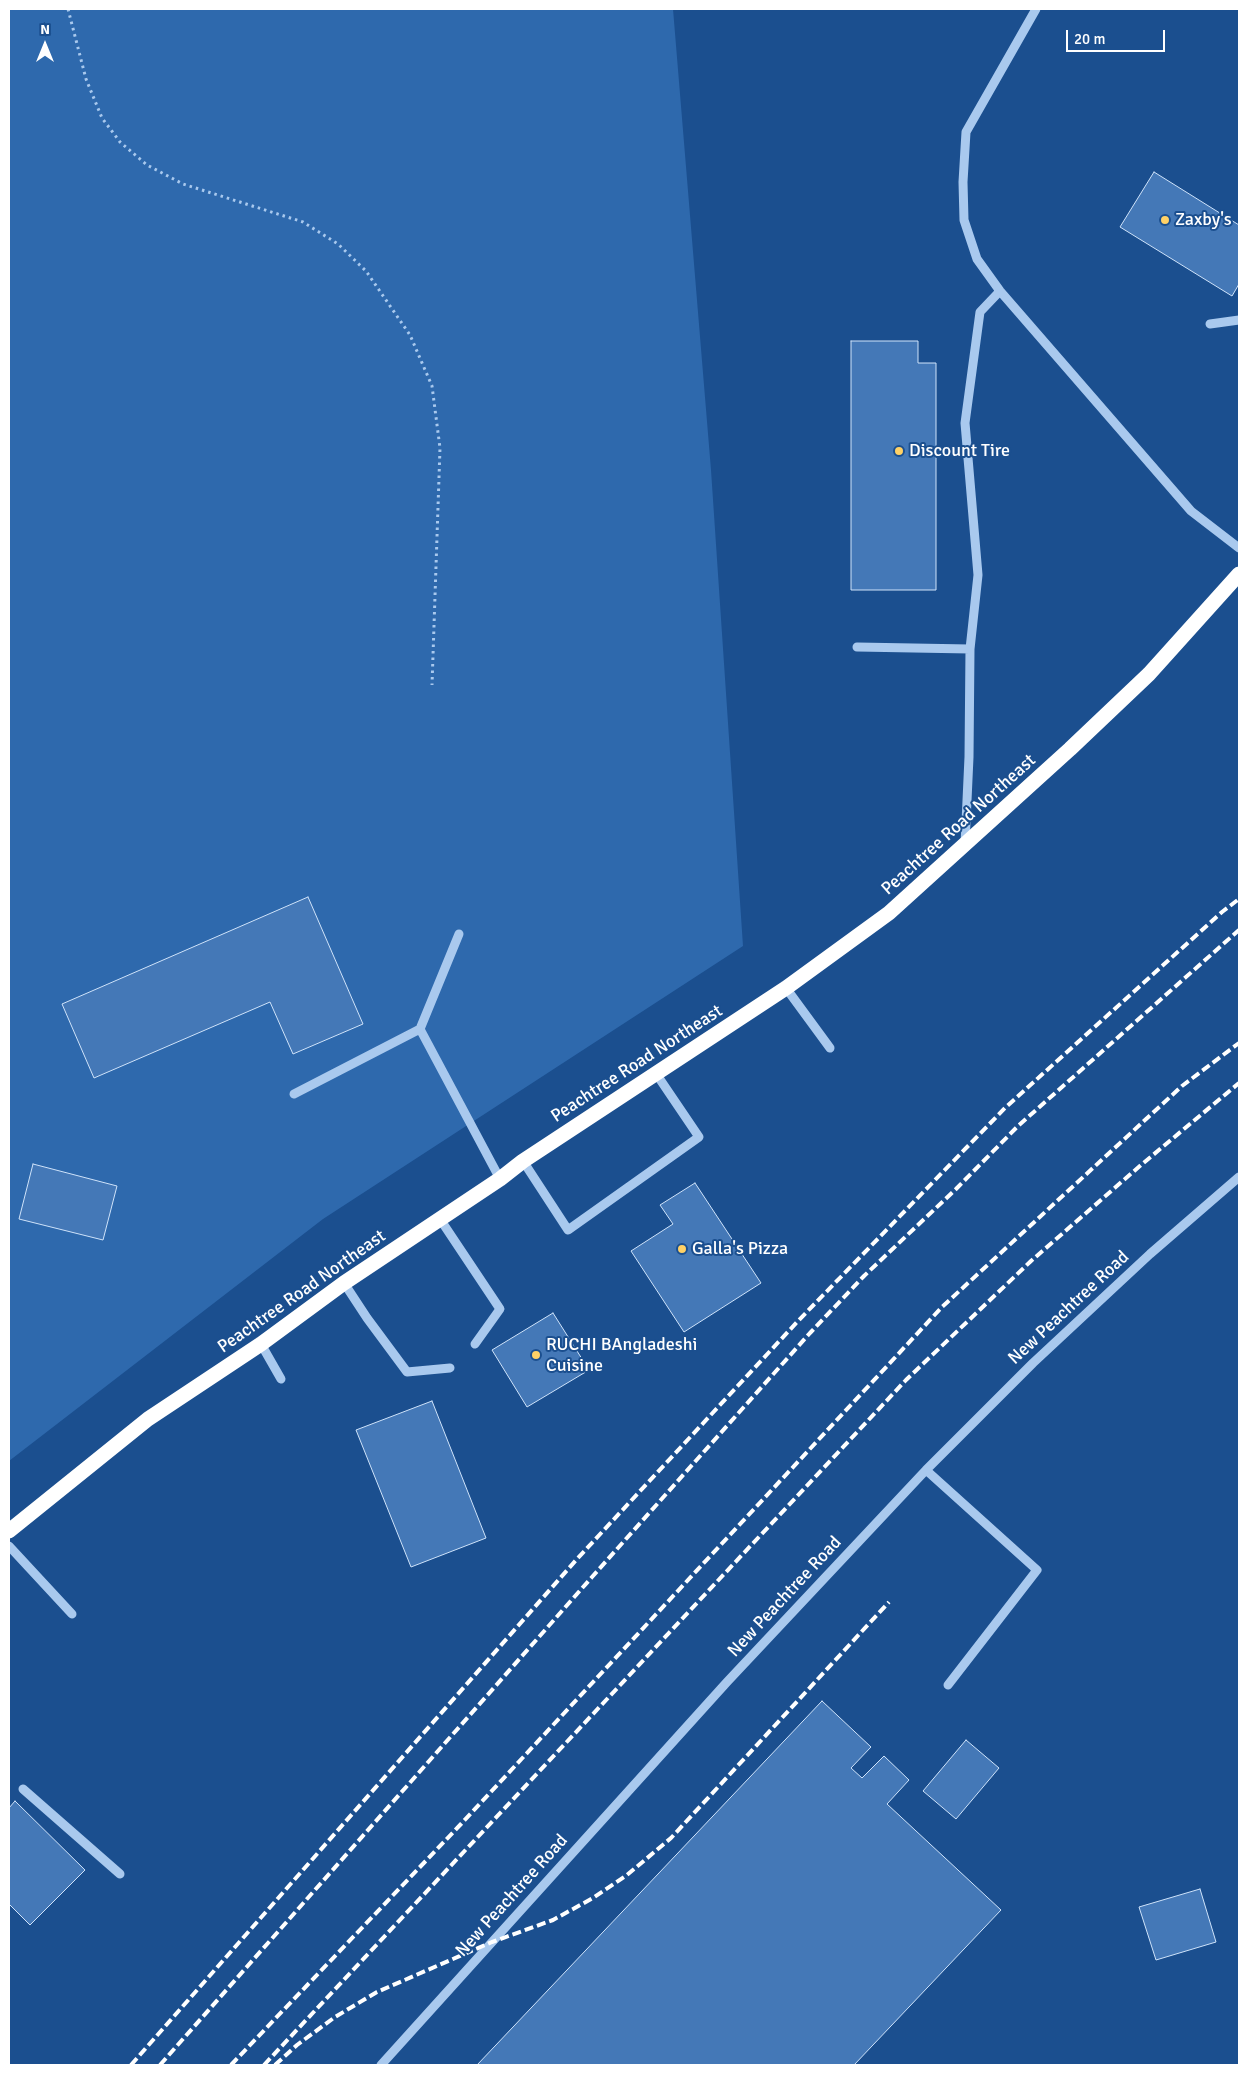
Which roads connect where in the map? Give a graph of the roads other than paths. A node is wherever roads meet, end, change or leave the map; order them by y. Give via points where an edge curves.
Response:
1 (1036, 9) edge
2 (1000, 291) junction
3 (1239, 320) edge
4 (1210, 324) dead end
5 (1239, 548) edge
6 (1239, 574) edge
7 (857, 647) dead end
8 (970, 648) junction
9 (965, 844) junction
10 (459, 934) dead end
11 (786, 988) junction
12 (420, 1030) junction
13 (830, 1048) dead end
14 (655, 1072) junction
15 (294, 1094) dead end
16 (523, 1161) junction
17 (1239, 1177) edge
18 (500, 1179) junction
19 (440, 1219) junction
20 (344, 1283) junction
21 (260, 1344) junction
22 (475, 1344) dead end
23 (450, 1368) dead end
24 (281, 1378) dead end
25 (926, 1470) junction
26 (9, 1531) edge
27 (9, 1546) edge
28 (72, 1614) dead end
29 (948, 1685) dead end
30 (23, 1789) dead end
31 (120, 1874) dead end
32 (380, 2065) edge

1 - 2 street via 966,132 964,220 977,259
2 - 5 street via 1191,511
2 - 8 street via 980,312 965,423 978,575
3 - 4 street
6 - 9 highway, Peachtree Road Northeast via 1148,674
7 - 8 street
8 - 9 street
9 - 11 highway, Peachtree Road Northeast via 889,913
10 - 12 street
11 - 13 street
11 - 14 highway, Peachtree Road Northeast
12 - 15 street
12 - 18 street
14 - 16 highway, Peachtree Road Northeast
14 - 16 street via 699,1137 568,1230
16 - 18 highway, Peachtree Road Northeast
17 - 25 street, New Peachtree Road via 1033,1363
18 - 19 highway, Peachtree Road Northeast
19 - 20 highway, Peachtree Road Northeast
19 - 22 street via 500,1309
20 - 21 highway, Peachtree Road Northeast
20 - 23 street via 408,1372
21 - 24 street
21 - 26 highway, Peachtree Road Northeast via 148,1419
25 - 29 street via 1036,1570
25 - 32 street, New Peachtree Road via 727,1682
27 - 28 street
30 - 31 street

